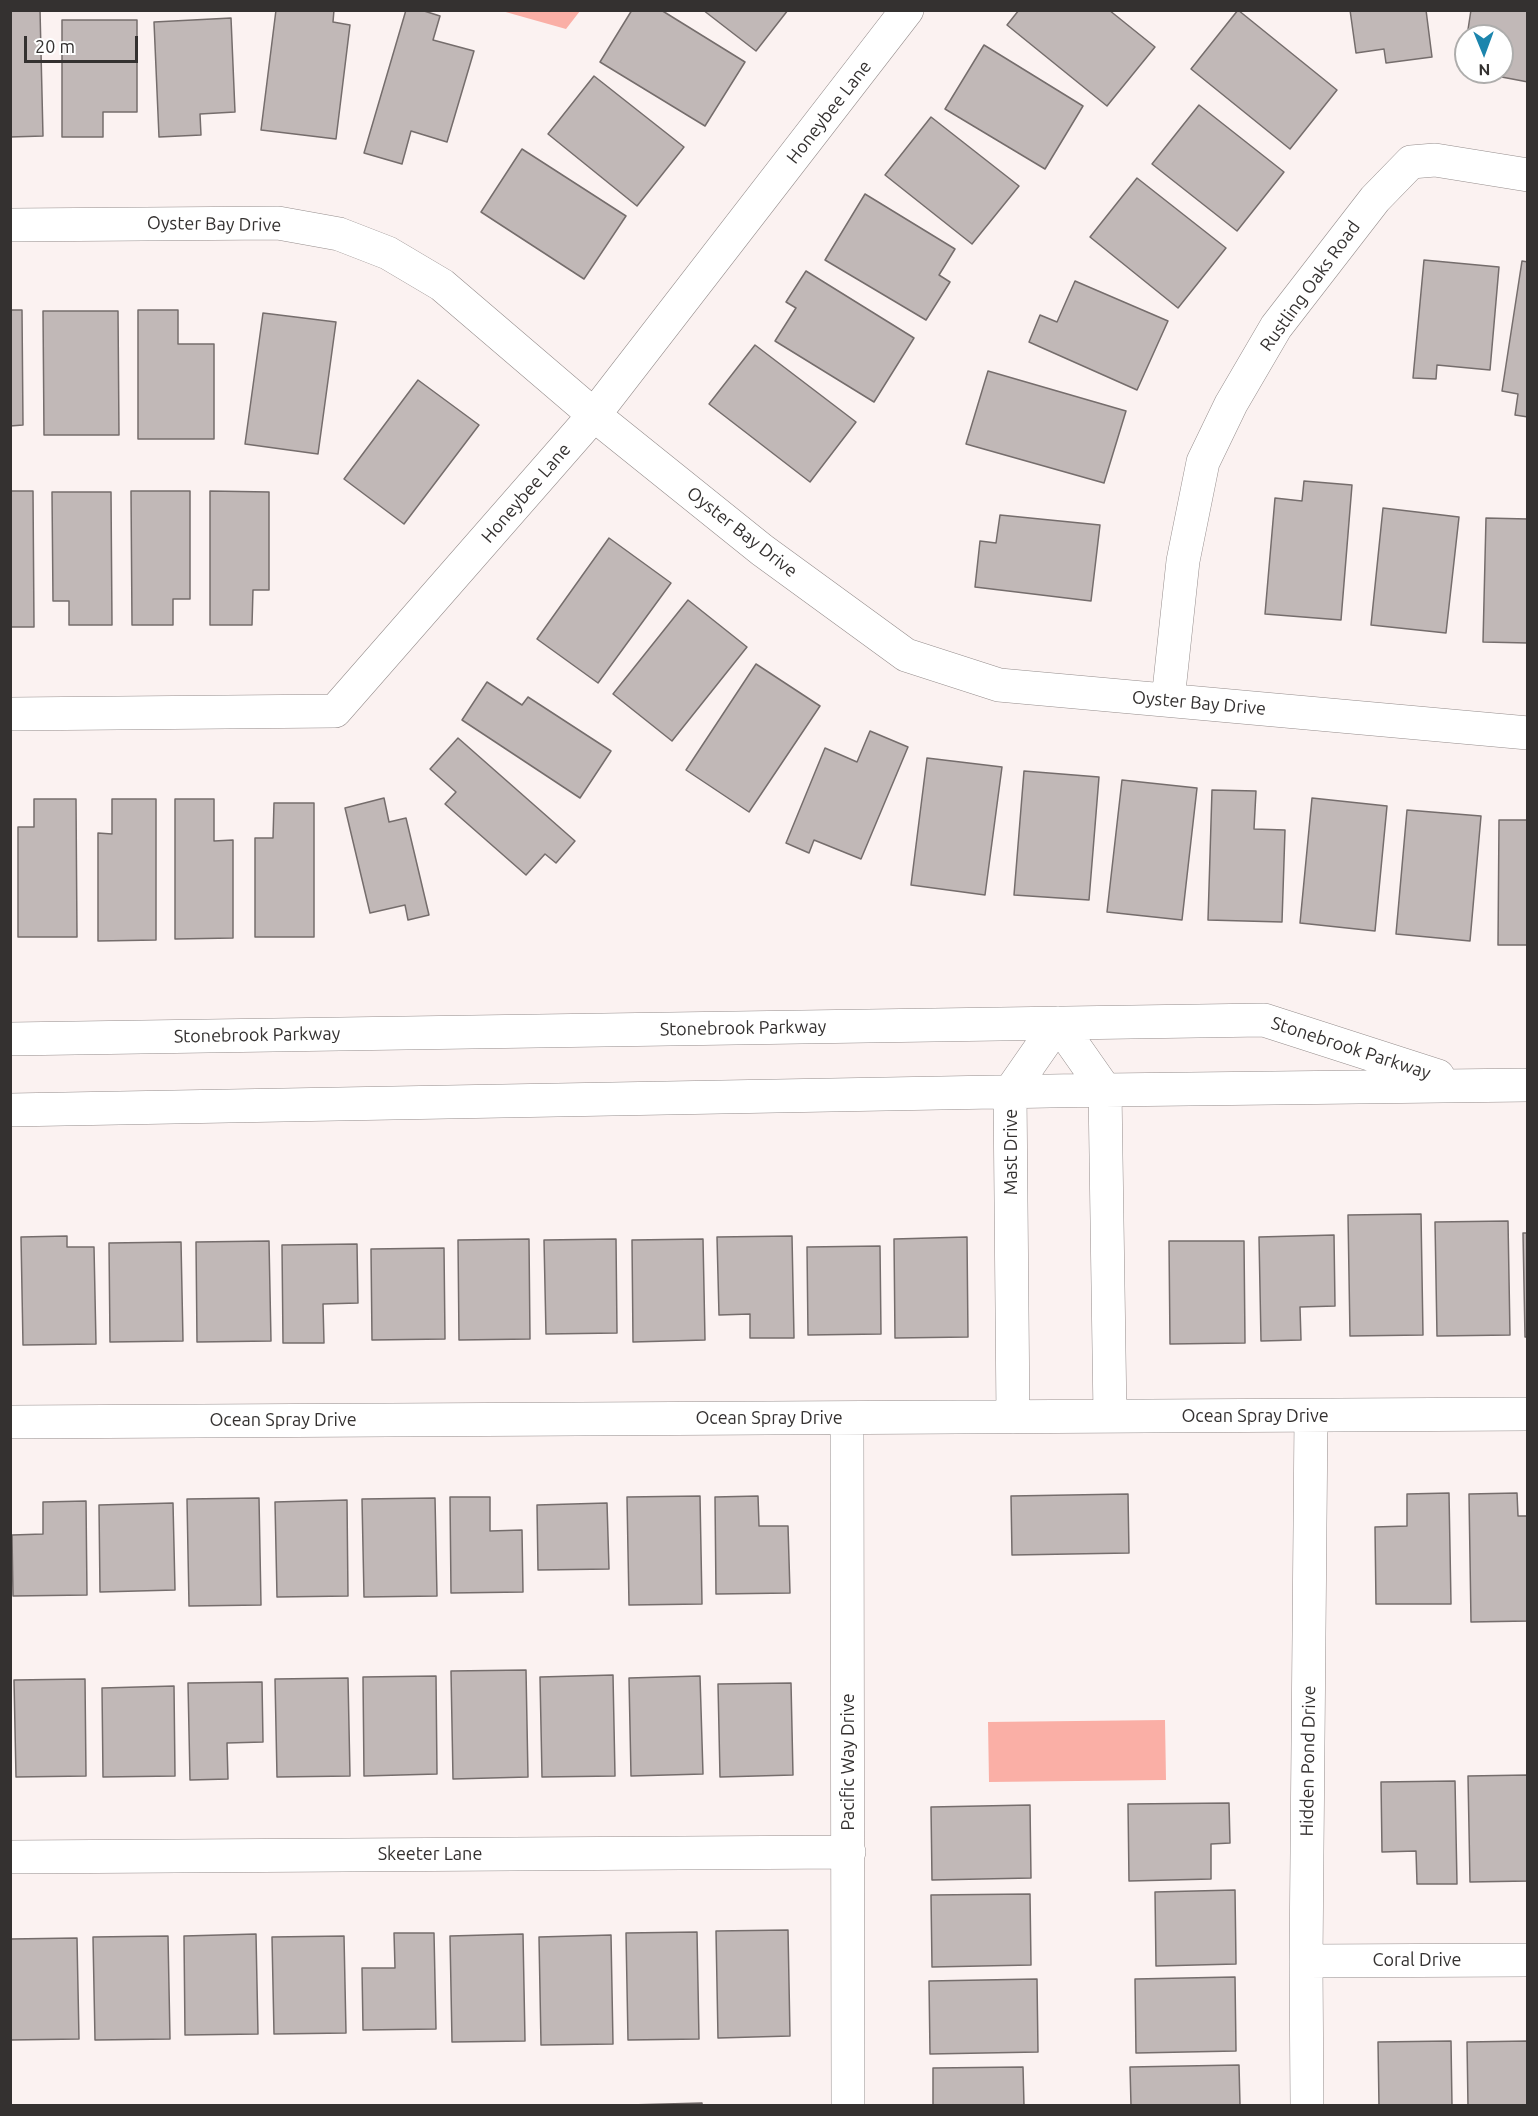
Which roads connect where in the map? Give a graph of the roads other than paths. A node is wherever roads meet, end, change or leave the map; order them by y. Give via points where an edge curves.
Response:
1 (908, 10) edge
2 (1527, 175) edge
3 (10, 225) edge
4 (594, 415) junction
5 (1168, 700) junction
6 (10, 714) edge
7 (1527, 733) edge
8 (1058, 1023) junction
9 (10, 1039) edge
10 (1466, 1085) junction
11 (1527, 1085) edge
12 (1105, 1090) junction
13 (1010, 1092) junction
14 (10, 1110) edge
15 (1527, 1414) edge
16 (1110, 1416) junction
17 (1311, 1416) junction
18 (1013, 1417) junction
19 (847, 1418) junction
20 (10, 1422) edge
21 (849, 1852) junction
22 (10, 1857) edge
23 (1527, 1960) edge
24 (1306, 1961) junction
25 (848, 2106) edge
26 (1307, 2106) edge

1 - 4 street, Honeybee Lane
2 - 5 street, Rustling Oaks Road via 1435,160 1411,162 1375,199 1276,327 1203,462 1183,561
3 - 4 street, Oyster Bay Drive via 278,223 339,234 388,253 442,285
4 - 5 street, Oyster Bay Drive via 762,550 906,655 999,685
4 - 6 street, Honeybee Lane via 335,711
5 - 7 street, Oyster Bay Drive
8 - 9 street, Stonebrook Parkway
8 - 10 street, Stonebrook Parkway via 1264,1020
8 - 12 street
8 - 13 street, Mast Drive
10 - 11 street, Stonebrook Parkway
10 - 12 street, Stonebrook Parkway
12 - 13 street, Stonebrook Parkway
12 - 16 street
13 - 14 street, Stonebrook Parkway
13 - 18 street, Mast Drive
15 - 17 street, Ocean Spray Drive
16 - 17 street, Ocean Spray Drive
16 - 18 street, Ocean Spray Drive
17 - 24 street, Hidden Pond Drive
18 - 19 street, Ocean Spray Drive
19 - 20 street, Ocean Spray Drive
19 - 21 street, Pacific Way Drive
21 - 22 street, Skeeter Lane
21 - 25 street, Pacific Way Drive
23 - 24 street, Coral Drive
24 - 26 street, Hidden Pond Drive

